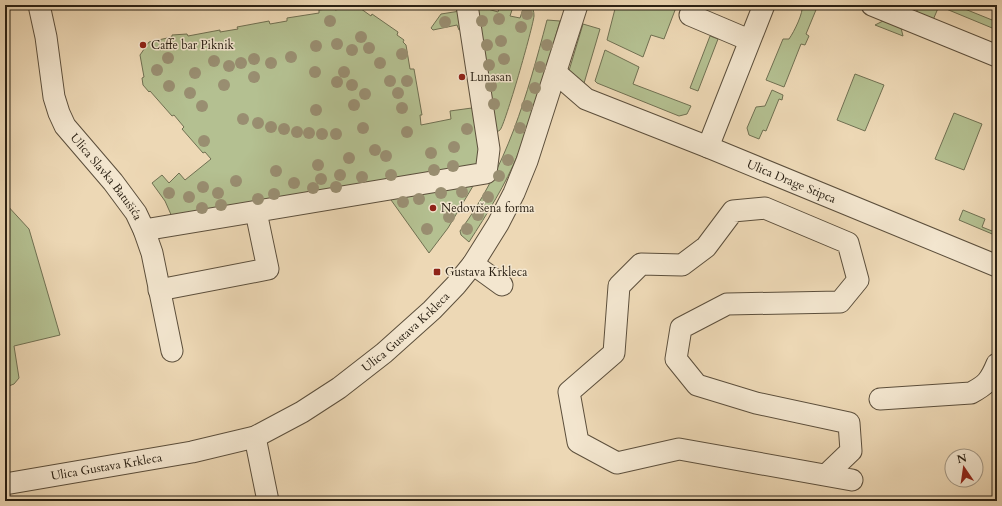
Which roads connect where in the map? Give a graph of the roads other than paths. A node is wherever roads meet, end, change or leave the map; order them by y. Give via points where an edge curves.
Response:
1 (39, 5) edge
2 (467, 5) edge
3 (577, 5) edge
4 (764, 5) edge
5 (872, 5) edge
6 (690, 15) dead end
7 (749, 40) junction
8 (997, 56) edge
9 (556, 73) junction
10 (586, 99) junction
11 (546, 104) junction
12 (708, 147) junction
13 (256, 212) junction
14 (144, 230) junction
15 (473, 264) junction
16 (997, 266) edge
17 (502, 285) dead end
18 (159, 290) junction
19 (172, 351) dead end
20 (997, 364) edge
21 (880, 399) dead end
22 (255, 437) junction
23 (826, 475) junction
24 (852, 480) dead end
25 (5, 484) edge
26 (268, 501) edge

1 - 14 street, Ulica Slavka Batušića via 54,97 65,126 127,199
2 - 13 street via 489,149 486,173
3 - 9 street, Ulica Gustava Krkleca
4 - 7 street
5 - 8 street
6 - 7 street
7 - 12 street
9 - 10 street, Ulica Drage Stipca
9 - 11 street, Ulica Gustava Krkleca
10 - 11 street, Ulica Drage Stipca
10 - 12 street, Ulica Drage Stipca
11 - 15 street, Ulica Gustava Krkleca via 514,193
12 - 16 street, Ulica Drage Stipca
13 - 14 street
13 - 18 street via 268,268
14 - 18 street, Ulica Slavka Batušića
15 - 17 street
15 - 22 street, Ulica Gustava Krkleca via 432,310 364,370 302,412
18 - 19 street, Ulica Slavka Batušića
20 - 21 street via 992,377 983,387 971,393
22 - 25 street, Ulica Gustava Krkleca via 192,452
22 - 26 street
23 - 23 street via 679,449 617,463 578,442 569,392 614,353 618,286 641,264 682,264 706,247 733,211 765,208 848,244 858,280 840,302 727,304 681,328 676,359 697,385 756,403 849,423 851,451
23 - 24 street

